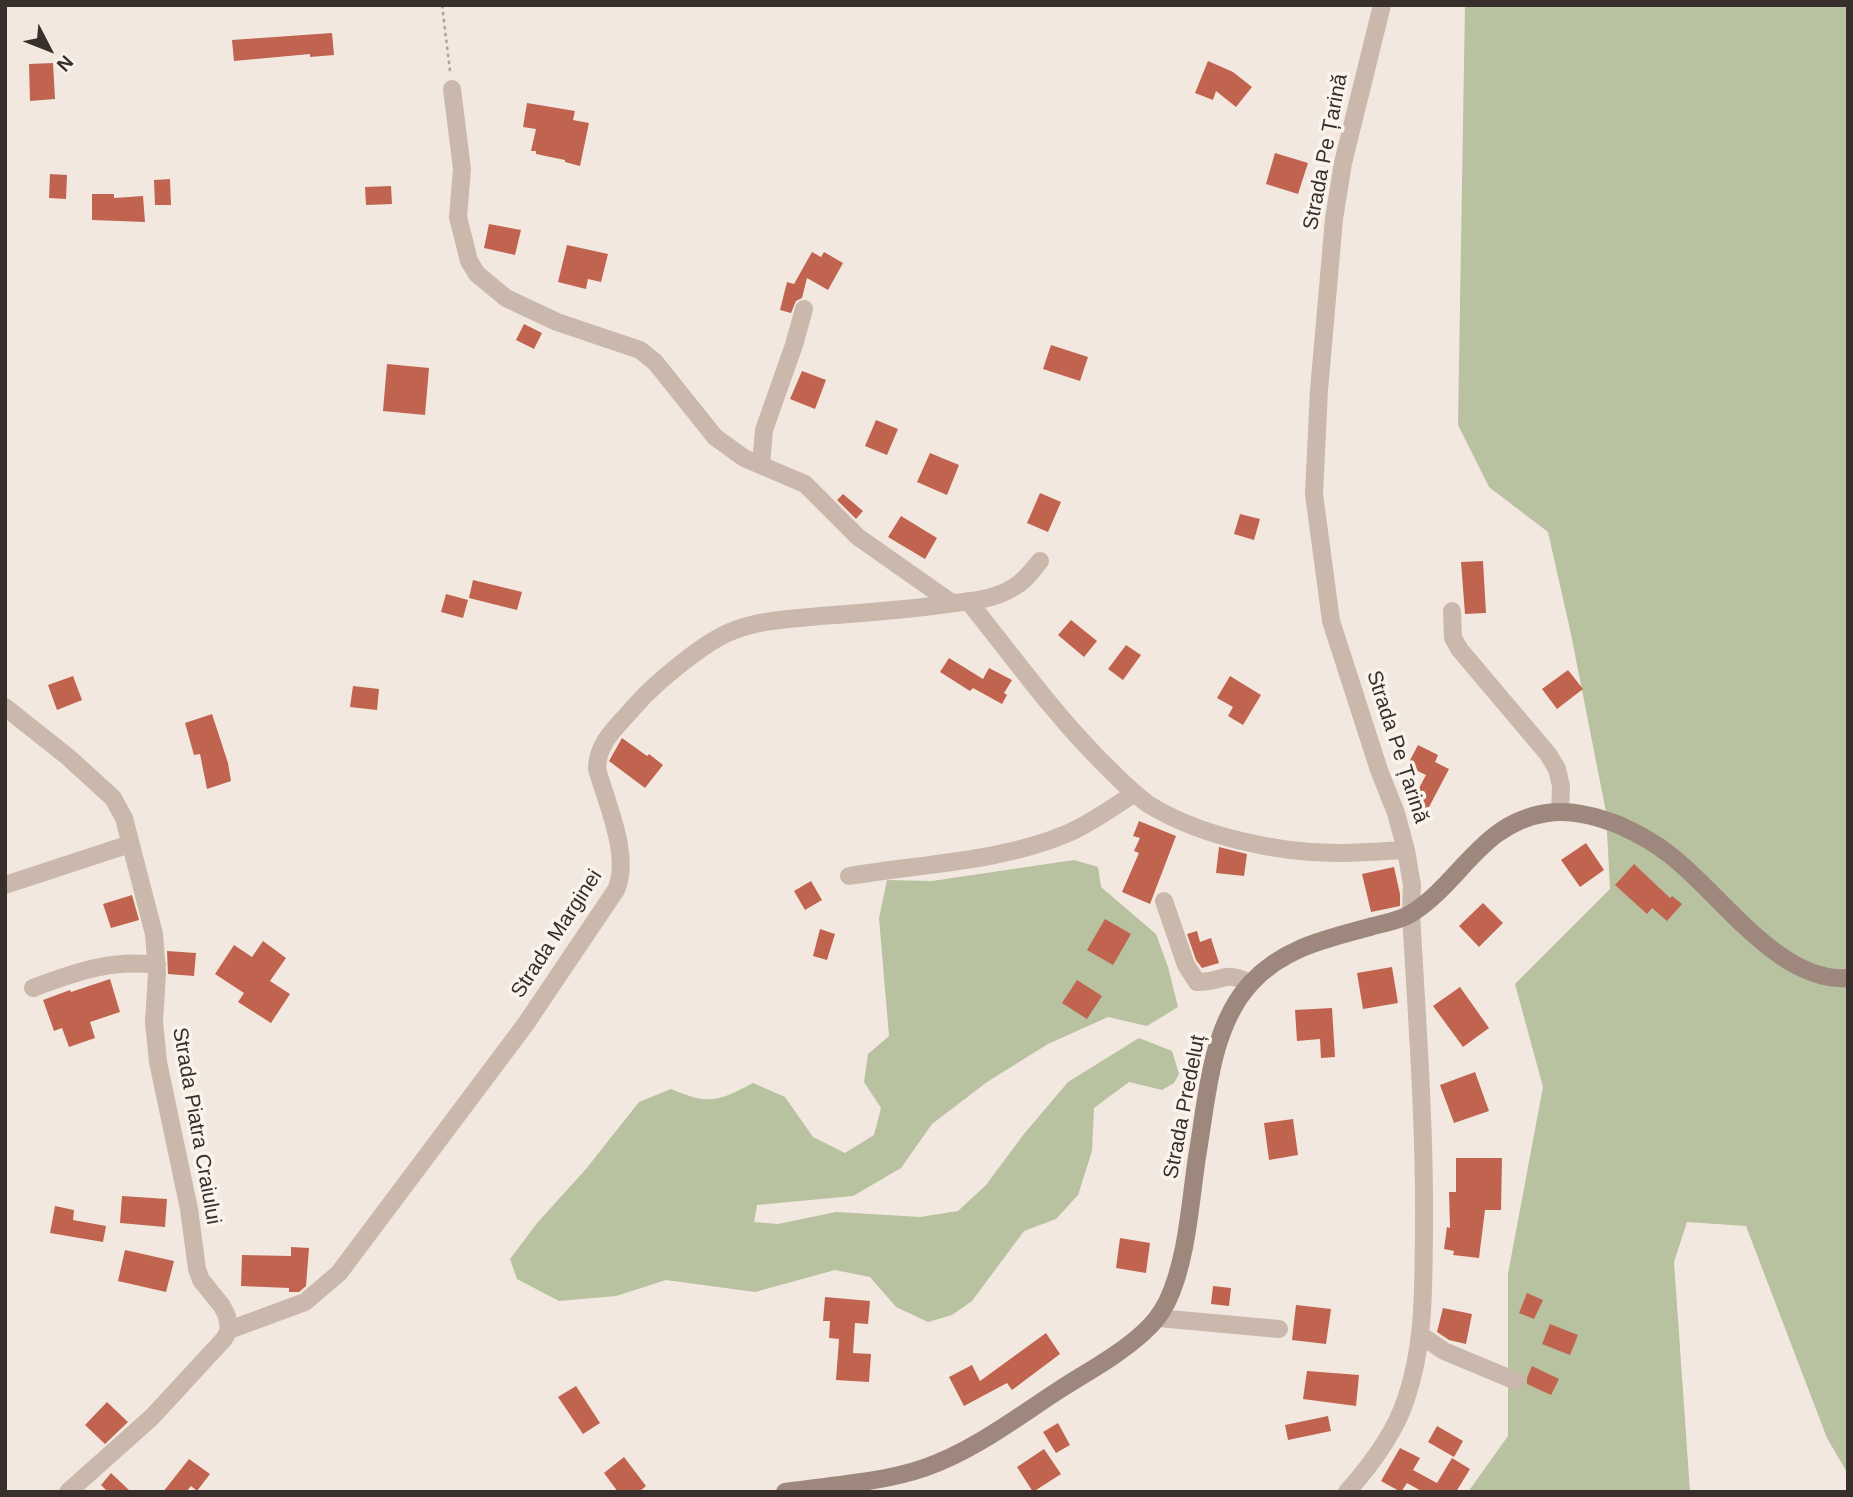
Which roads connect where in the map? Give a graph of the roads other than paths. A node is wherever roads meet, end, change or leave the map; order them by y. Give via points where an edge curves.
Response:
1 (1382, 5) edge
2 (452, 89) road end
3 (804, 309) dead end
4 (761, 465) junction
5 (1040, 561) dead end
6 (960, 602) junction
7 (1452, 611) dead end
8 (5, 707) edge
9 (1135, 793) junction
10 (1560, 812) junction
11 (130, 844) junction
12 (1406, 850) junction
13 (849, 876) dead end
14 (5, 885) edge
15 (1164, 901) dead end
16 (1411, 914) junction
17 (157, 964) junction
18 (1848, 978) edge
19 (1250, 983) junction
20 (33, 988) dead end
21 (1158, 1318) junction
22 (1279, 1329) dead end
23 (229, 1330) junction
24 (1422, 1336) junction
25 (1516, 1381) dead end
26 (68, 1492) edge
27 (785, 1492) edge
28 (1347, 1492) edge

1 - 12 street, Strada Pe Țarină via 1334,219 1314,494 1331,621
2 - 4 street via 461,169 458,217 477,274 506,298 557,322 640,350 655,362 715,437
3 - 4 street via 764,430
4 - 6 street via 805,484 858,537
5 - 6 street, Strada Marginei via 1013,588
6 - 9 street via 1069,729
6 - 23 street, Strada Marginei via 765,621 734,630 707,645 644,695 612,731 597,760 622,860 616,890 525,1025 339,1273 305,1302
7 - 10 street via 1453,638 1460,650 1557,769
8 - 11 street, Strada Piatra Craiului via 113,798
9 - 12 street via 1203,829 1283,849 1335,853
9 - 13 street via 1068,833 1033,846
10 - 16 main road, Strada Predeluț via 1530,817 1499,831
10 - 18 main road, Strada Predeluț via 1604,819 1648,840 1789,962 1827,979
11 - 14 street
11 - 17 street, Strada Piatra Craiului via 154,934
12 - 16 street, Strada Pe Țarină
15 - 19 street via 1186,965 1197,982 1211,983 1225,975
16 - 19 main road, Strada Predeluț via 1303,946
16 - 24 street, Strada Pe Țarină via 1424,1154
17 - 20 street via 107,964
17 - 23 street, Strada Piatra Craiului via 154,1021 158,1062 197,1269 222,1306
19 - 21 main road, Strada Predeluț via 1236,1001 1220,1042 1180,1261
21 - 22 street
21 - 27 main road, Strada Predeluț via 1122,1349 946,1460 885,1477
23 - 26 street via 152,1417
24 - 25 street via 1444,1351
24 - 28 street, Strada Pe Țarină via 1399,1418

